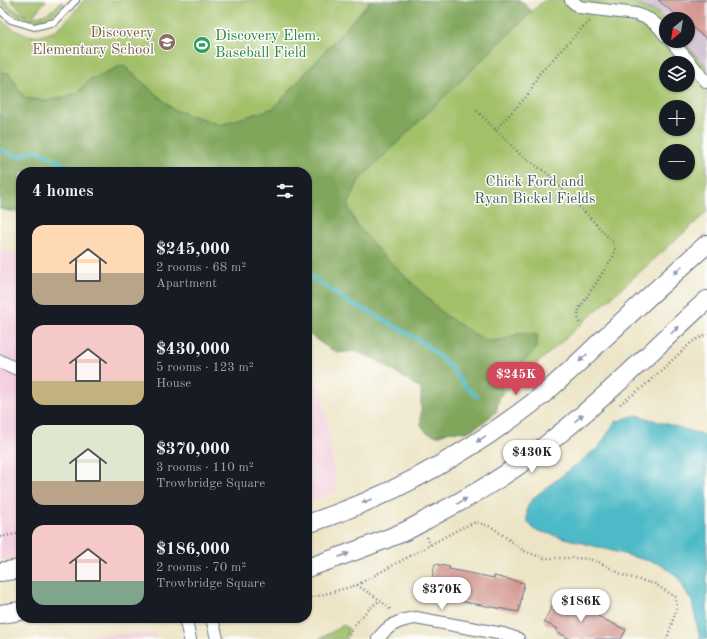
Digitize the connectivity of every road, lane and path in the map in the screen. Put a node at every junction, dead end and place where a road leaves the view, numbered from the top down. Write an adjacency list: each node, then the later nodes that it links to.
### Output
1 (76, 0): 3 (lane)
2 (571, 0): 5 (street)
3 (0, 10)
4 (594, 19): 9 (path)
5 (659, 27)
6 (677, 48): 7 (street)
7 (707, 82)
8 (477, 111): 9 (path)
9 (495, 130): 12 (path)
10 (707, 244): 15 (main road, one-way to 15)
11 (707, 300): 18 (main road, one-way to 11)
12 (580, 325)
13 (0, 361): 14 (street)
14 (16, 369)
15 (312, 522)
16 (16, 534): 17 (path)
17 (0, 537)
18 (312, 566)
19 (16, 570): 20 (main road)
20 (0, 572)
21 (357, 585): 22 (path); 23 (path); 34 (path)
22 (312, 598)
23 (380, 600): 24 (path); 31 (path)
24 (391, 610)
25 (16, 612): 26 (main road)
26 (0, 614)
27 (186, 623): 29 (street)
28 (213, 623): 30 (street)
29 (190, 639)
30 (217, 639)
31 (347, 639)
32 (378, 639): 33 (street)
33 (518, 639)
34 (667, 639)

